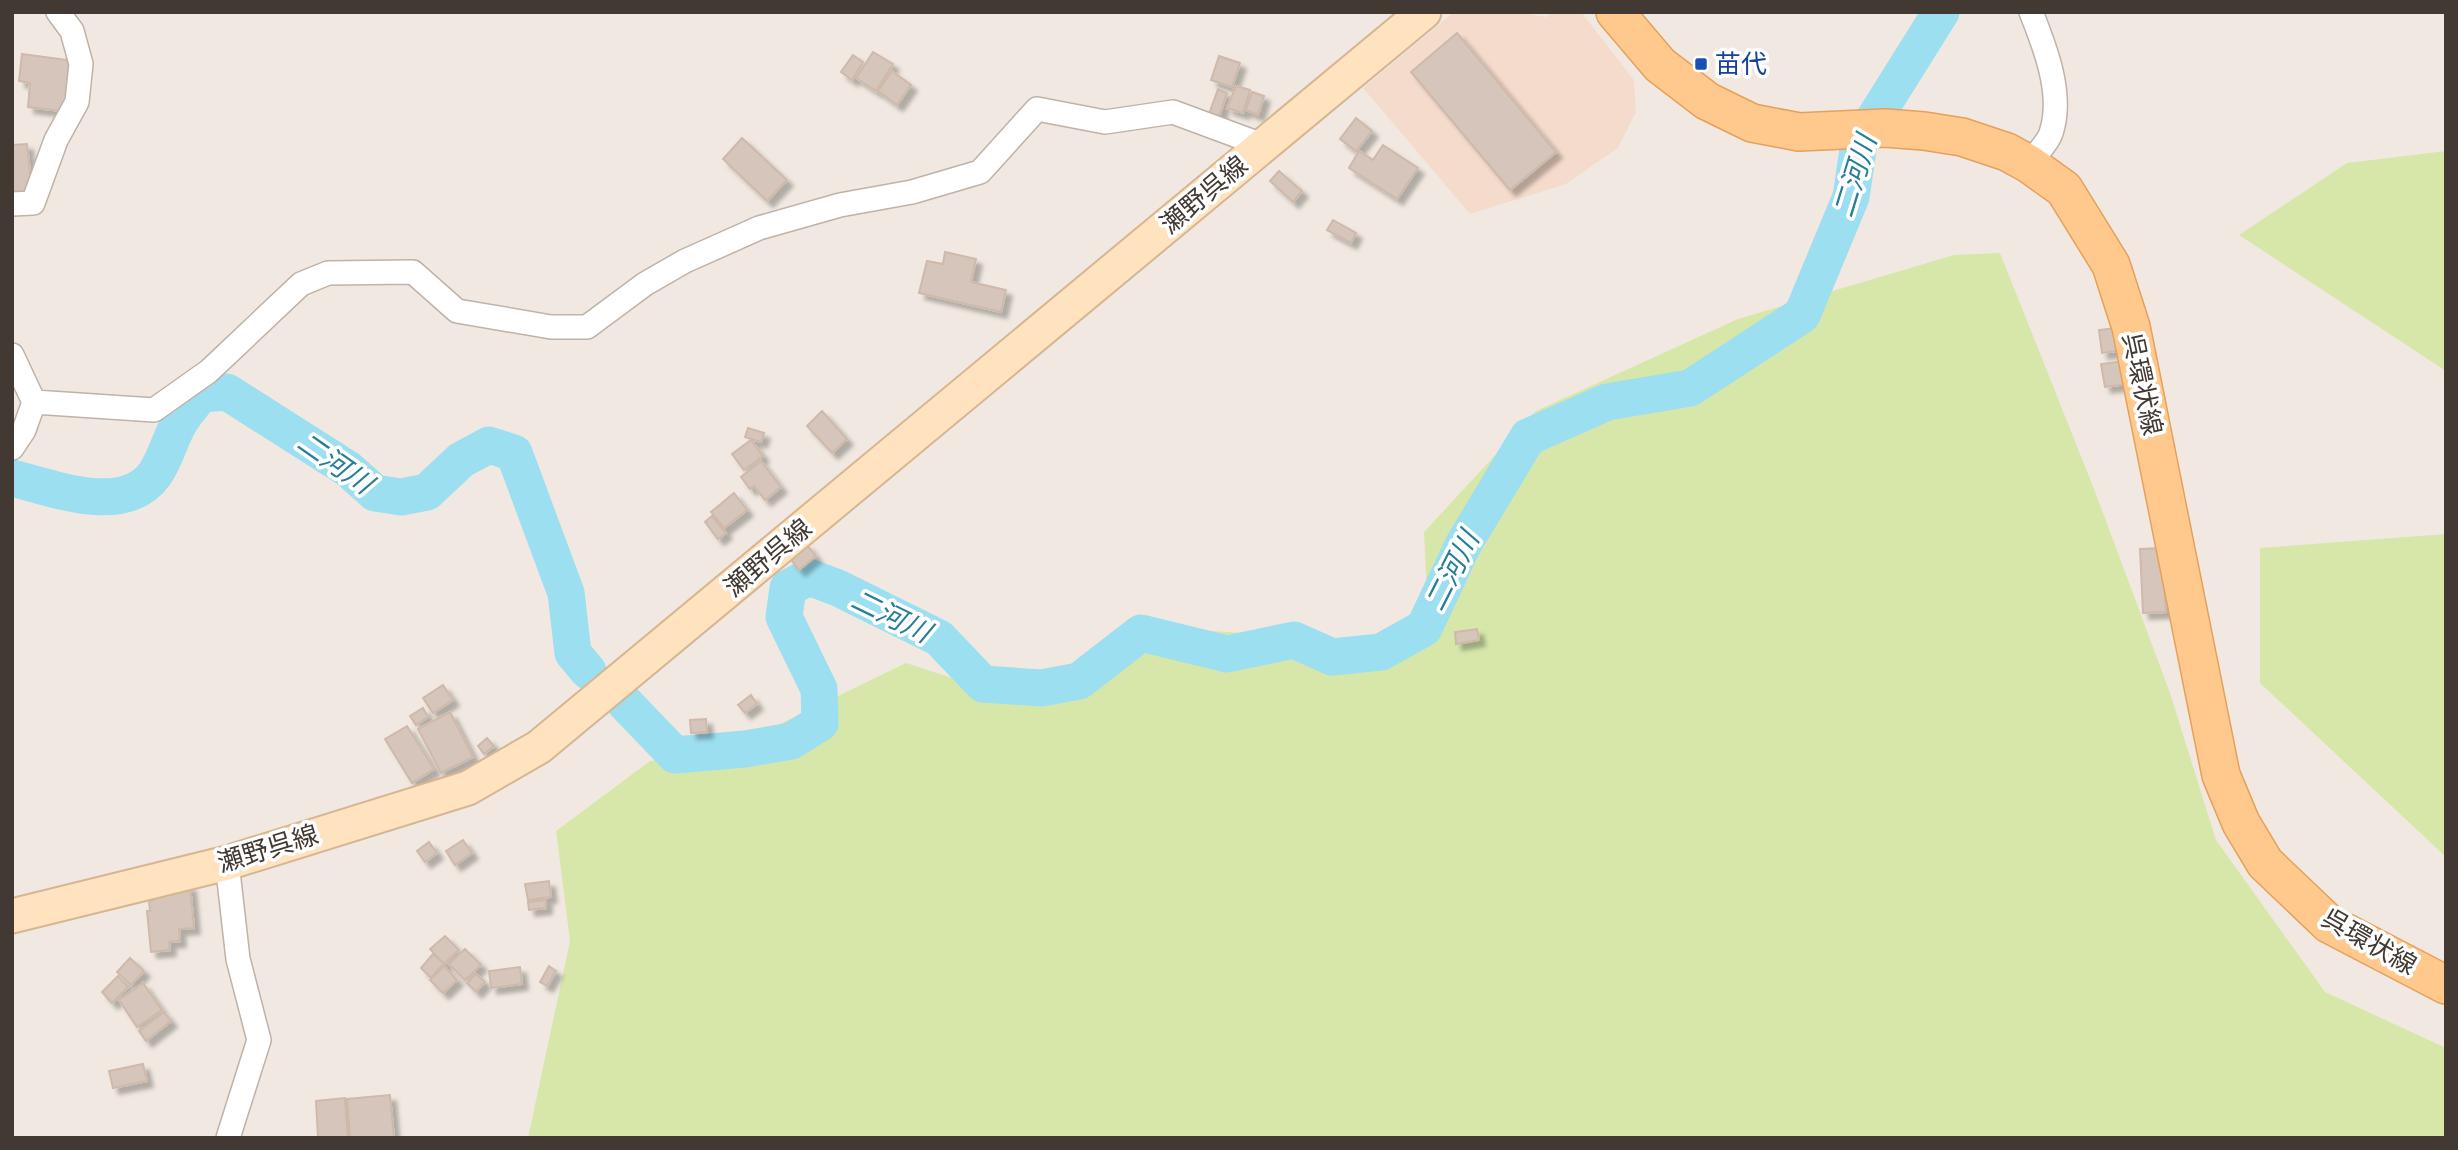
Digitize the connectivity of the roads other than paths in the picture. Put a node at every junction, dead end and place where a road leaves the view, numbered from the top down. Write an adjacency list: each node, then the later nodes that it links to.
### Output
1 (58, 12): 7 (street)
2 (1424, 12): 5 (main road, 瀬野呉線)
3 (1615, 12): 6 (main road, 呉環状線)
4 (2031, 12): 6 (street)
5 (1262, 145): 9 (street); 11 (main road, 瀬野呉線)
6 (2029, 164): 13 (main road, 呉環状線)
7 (12, 204)
8 (12, 355): 9 (street)
9 (34, 401): 10 (street)
10 (12, 448)
11 (227, 863): 12 (main road, 瀬野呉線); 14 (street)
12 (12, 916)
13 (2446, 985)
14 (228, 1138)

